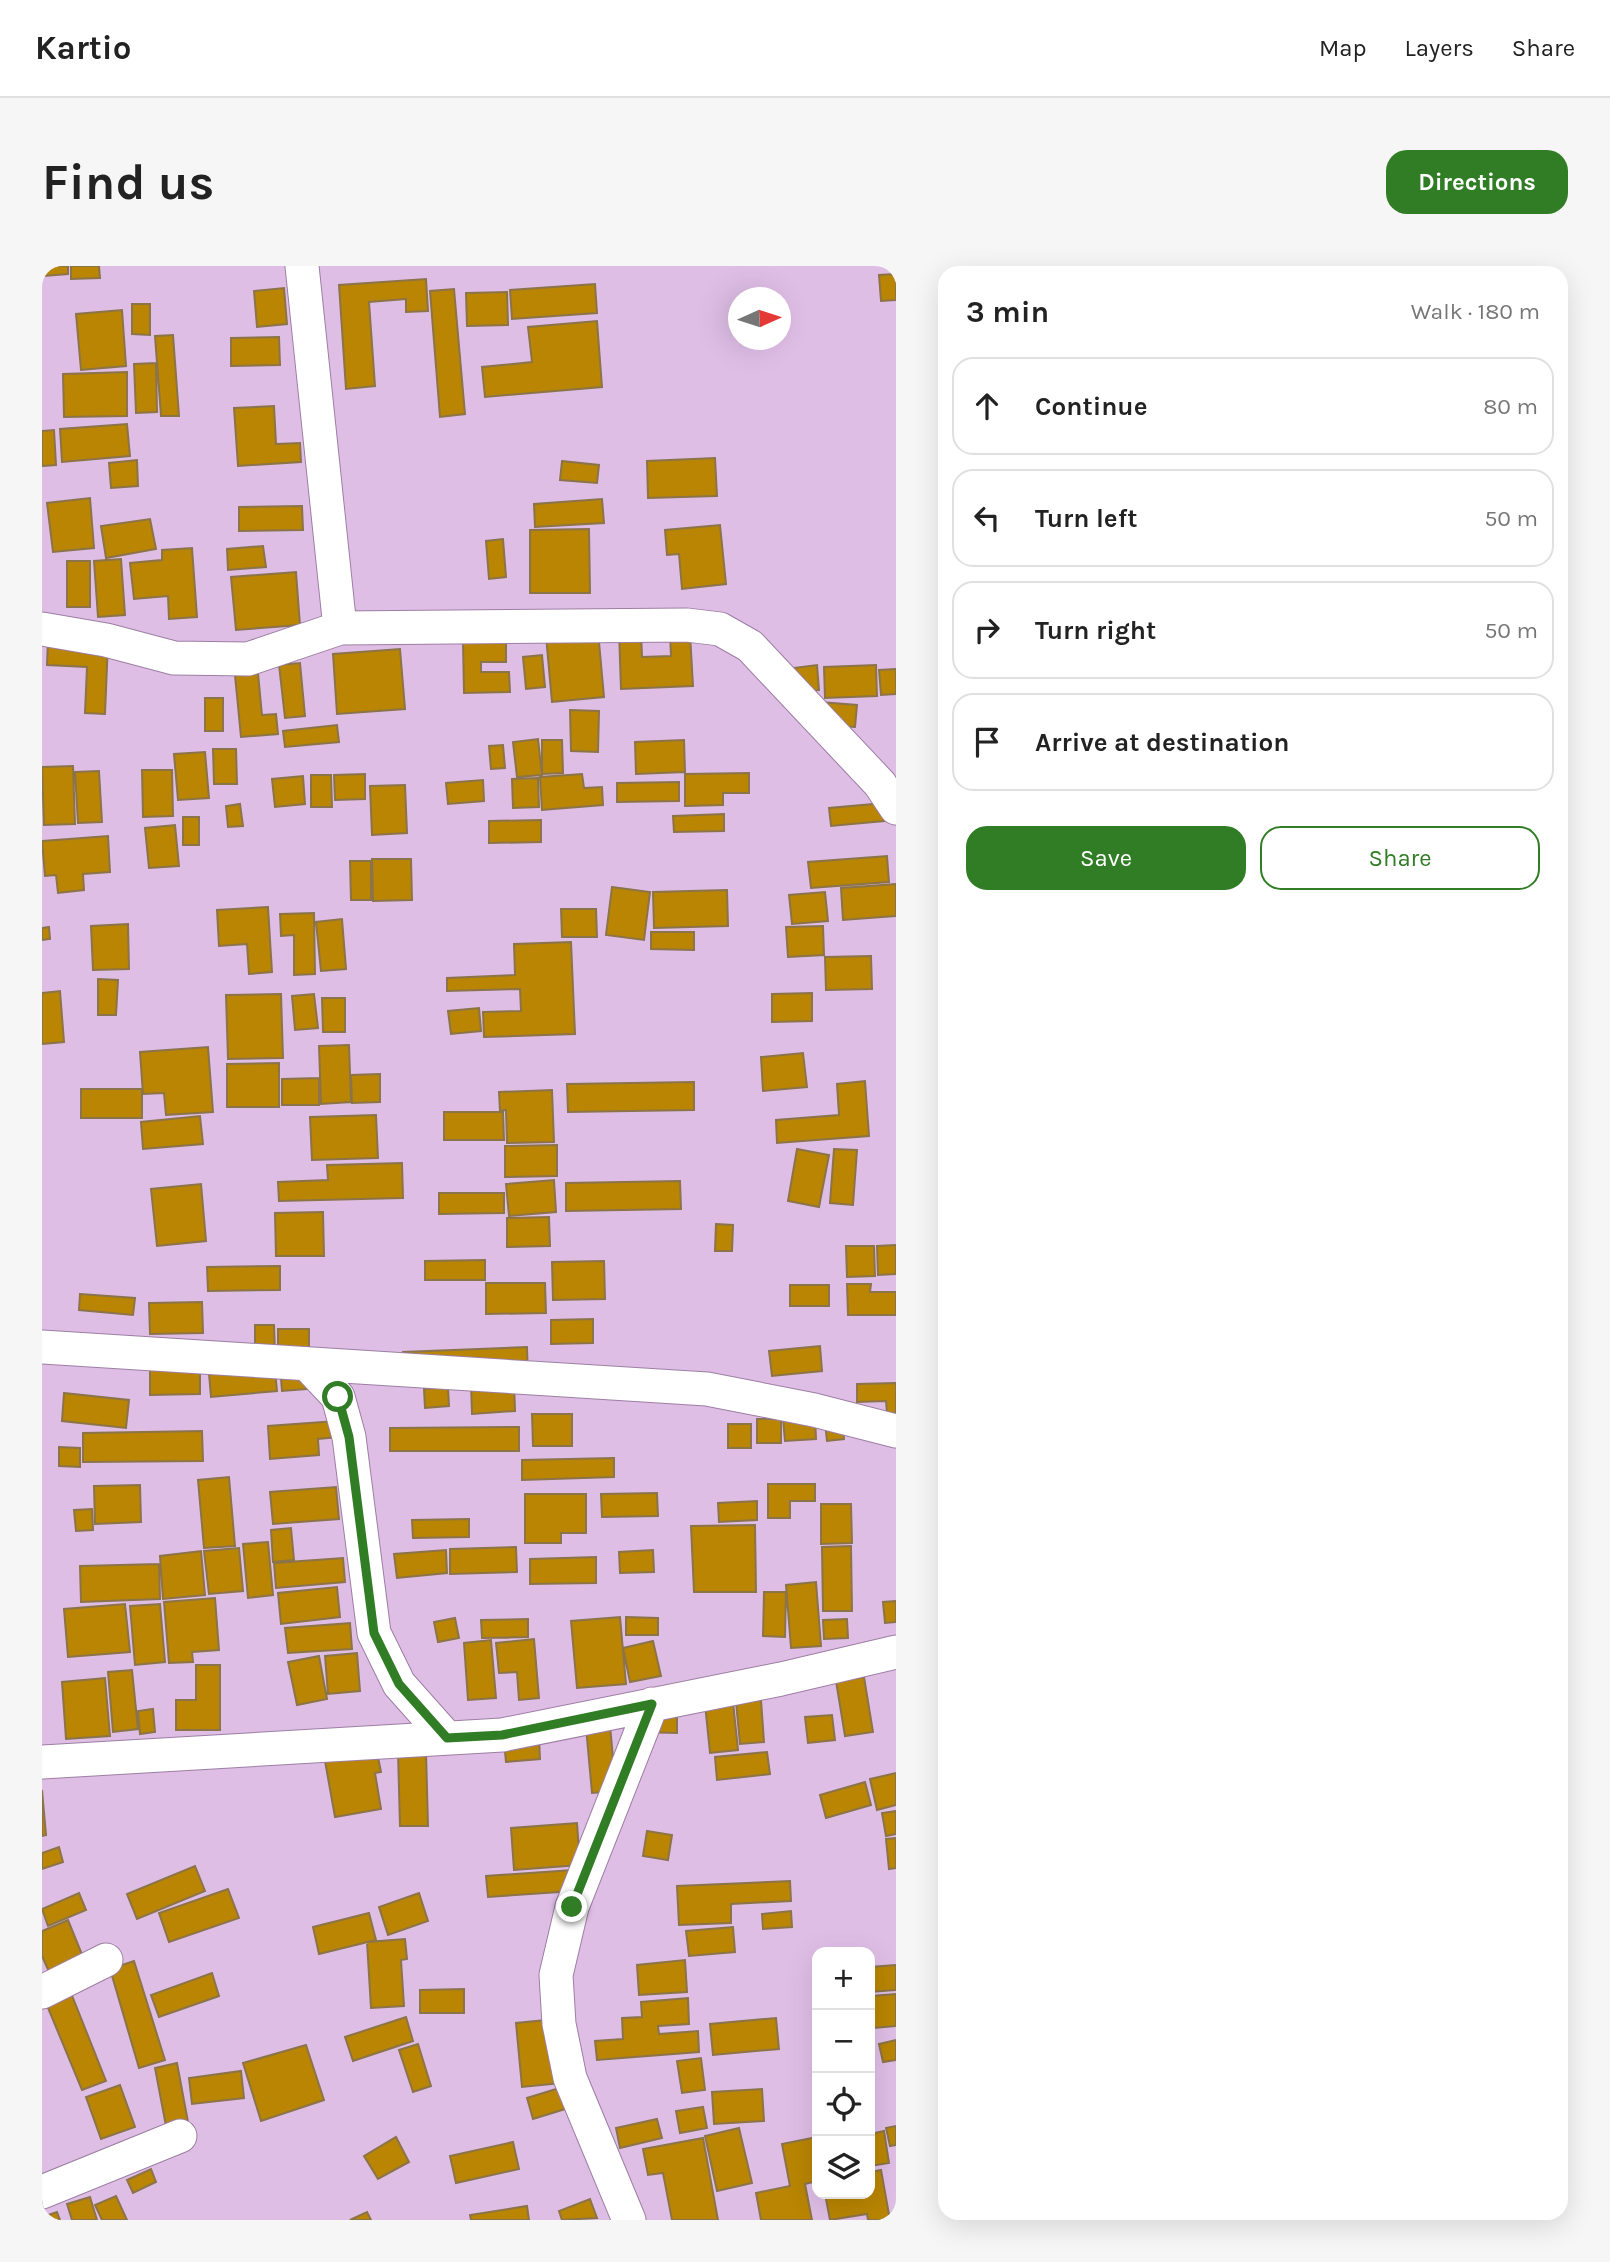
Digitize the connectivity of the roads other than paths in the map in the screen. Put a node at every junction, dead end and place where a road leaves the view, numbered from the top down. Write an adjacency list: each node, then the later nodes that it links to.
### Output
1 (302, 266): 2 (street)
2 (340, 628): 3 (street); 4 (street)
3 (42, 629)
4 (896, 808)
5 (42, 1347): 6 (street)
6 (307, 1364): 7 (street); 10 (street)
7 (896, 1431)
8 (896, 1652): 9 (street)
9 (652, 1704): 10 (street); 16 (street)
10 (447, 1738): 11 (street)
11 (42, 1762)
12 (106, 1960): 13 (street)
13 (42, 1992)
14 (180, 2136): 15 (street)
15 (42, 2192)
16 (629, 2220)

